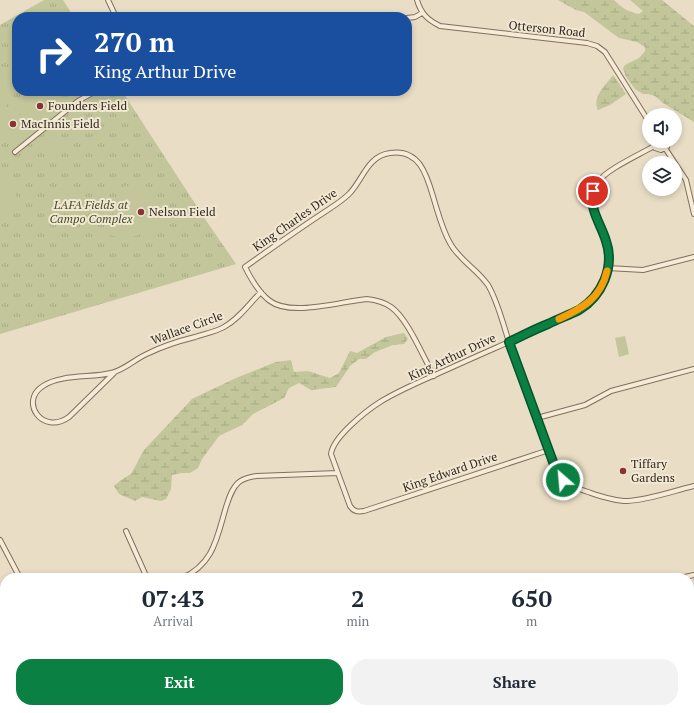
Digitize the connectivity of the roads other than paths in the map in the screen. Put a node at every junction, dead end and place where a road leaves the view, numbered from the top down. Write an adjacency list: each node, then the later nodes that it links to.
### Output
1 (108, 0): 3 (street)
2 (417, 0): 4 (street)
3 (114, 12)
4 (422, 13): 5 (street); 7 (street, Otterson Road)
5 (412, 17)
6 (87, 96): 11 (street)
7 (642, 111)
8 (651, 148): 14 (street, King Arthur Drive)
9 (656, 148): 10 (street)
10 (665, 148): 12 (street)
11 (15, 152)
12 (694, 214)
13 (694, 257): 14 (street)
14 (608, 268): 16 (street, King Arthur Drive)
15 (261, 292): 16 (street, King Charles Drive); 18 (street, Wallace Circle); 19 (street)
16 (509, 342): 19 (street, King Arthur Drive); 20 (street, King Charles Drive)
17 (694, 369): 20 (street)
18 (114, 372): 18 (street, Wallace Circle)
19 (434, 376): 22 (street, King Arthur Drive)
20 (537, 418): 21 (street, King Charles Drive)
21 (549, 450): 23 (street, King Charles Drive); 24 (street, King Edward Drive)
22 (338, 473): 24 (street, King Arthur Drive); 29 (street)
23 (694, 486)
24 (357, 512)
25 (126, 531): 28 (street)
26 (0, 540): 27 (street)
27 (17, 573)
28 (145, 573)
29 (191, 573)

